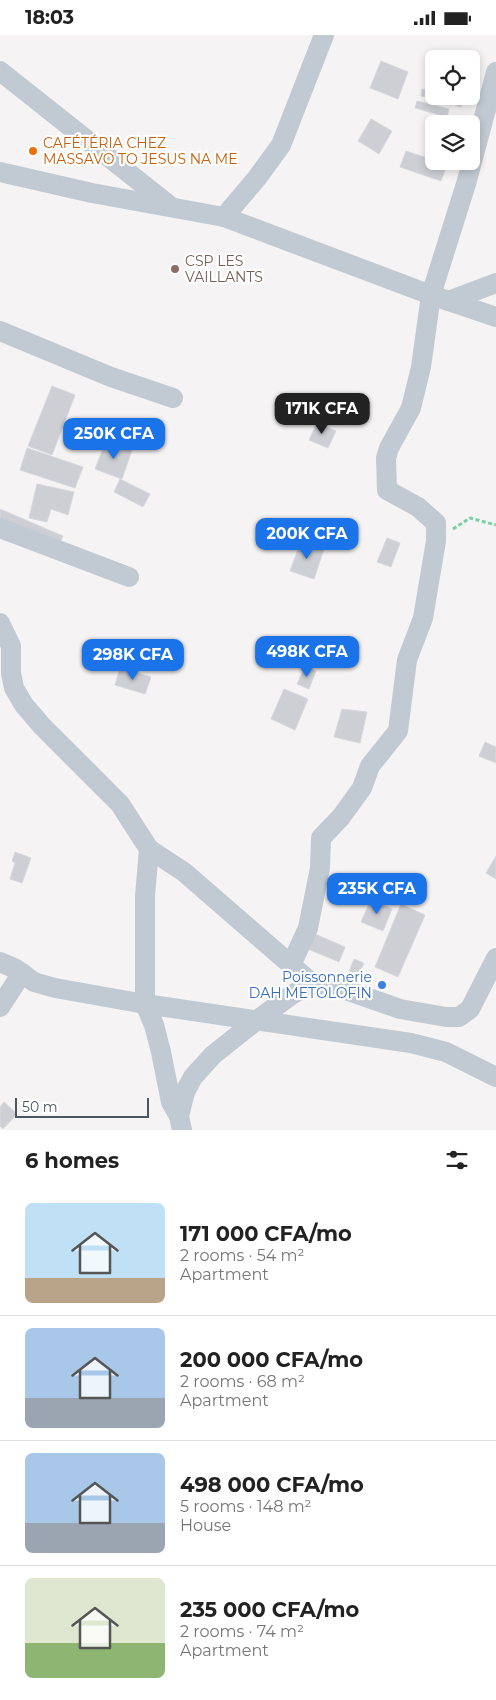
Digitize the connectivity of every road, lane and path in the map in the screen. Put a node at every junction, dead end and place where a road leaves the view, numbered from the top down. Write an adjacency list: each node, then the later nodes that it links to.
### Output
1 (324, 35): 6 (street)
2 (0, 71): 5 (street)
3 (496, 72): 8 (street)
4 (0, 172): 5 (street)
5 (171, 206): 6 (street)
6 (224, 217): 8 (street)
7 (496, 283): 8 (street)
8 (440, 298): 9 (street); 14 (street)
9 (496, 317)
10 (0, 331): 11 (street)
11 (172, 397)
12 (496, 525): 14 (path)
13 (0, 528): 15 (street)
14 (436, 541): 20 (street)
15 (129, 577)
16 (0, 623): 17 (street)
17 (149, 849): 20 (street); 23 (street)
18 (496, 958): 22 (street)
19 (0, 961): 21 (street)
20 (291, 965): 22 (street)
21 (22, 973): 23 (street); 24 (street)
22 (313, 984): 25 (street)
23 (146, 1004): 25 (street); 27 (street)
24 (0, 1007)
25 (257, 1020): 26 (street); 27 (street)
26 (496, 1077)
27 (181, 1123)

